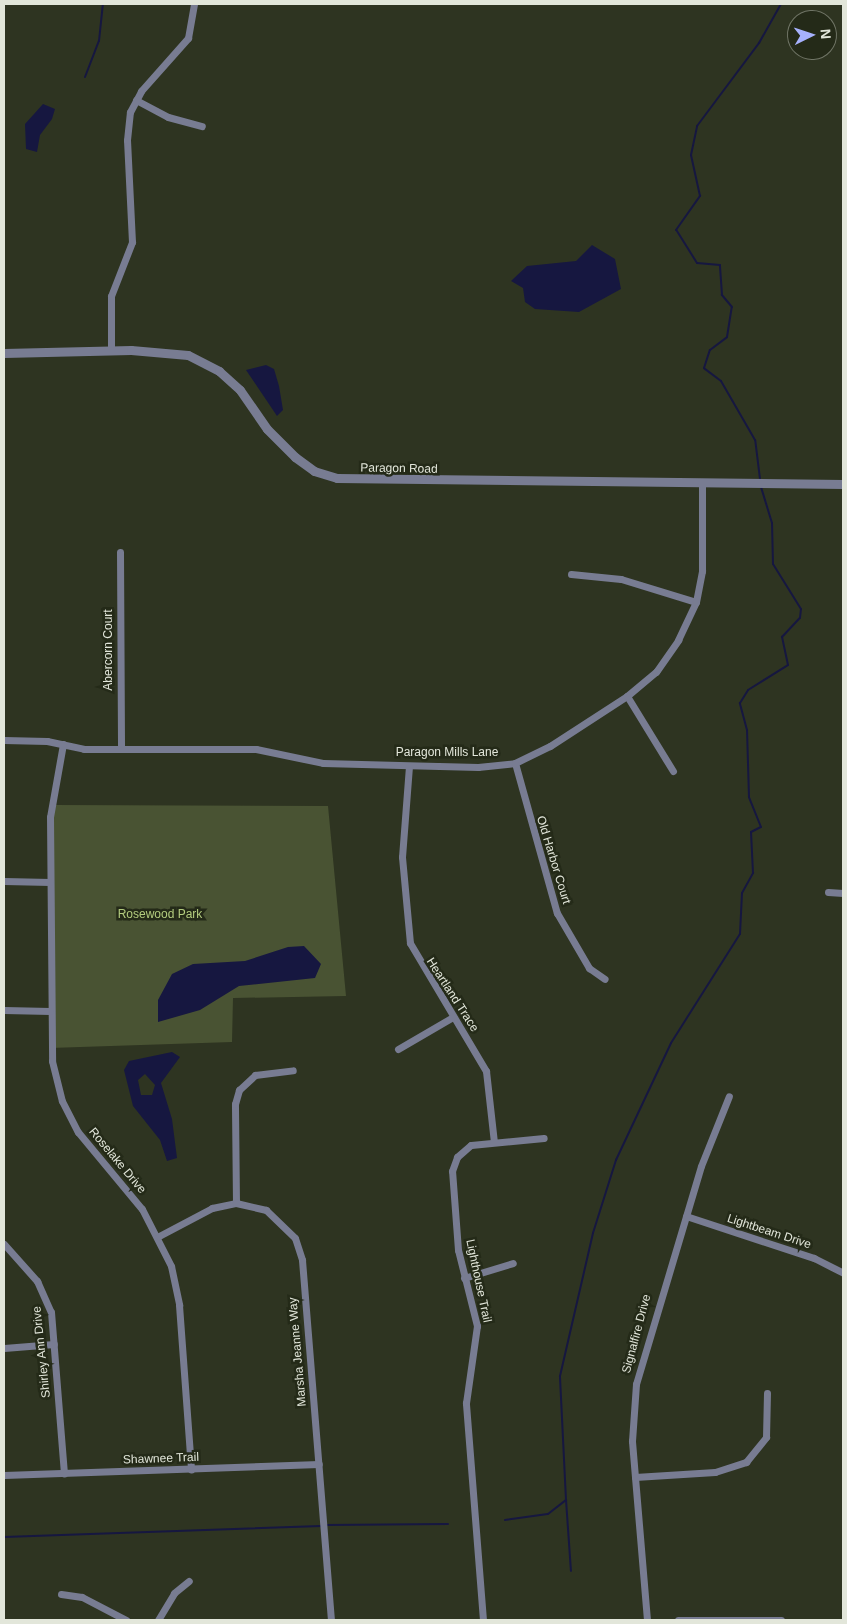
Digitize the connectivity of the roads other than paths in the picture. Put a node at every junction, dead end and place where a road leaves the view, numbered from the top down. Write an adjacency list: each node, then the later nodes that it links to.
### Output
1 (194, 4): 2 (street)
2 (136, 100): 3 (street); 4 (street)
3 (202, 126)
4 (111, 350): 5 (street, Paragon Road); 6 (street, Paragon Road)
5 (4, 353)
6 (702, 483): 7 (street, Paragon Road); 10 (street, Paragon Mills Lane)
7 (843, 484)
8 (120, 552): 14 (street, Abercorn Court)
9 (571, 574): 10 (street)
10 (696, 602): 11 (street, Paragon Mills Lane)
11 (627, 696): 15 (street, Paragon Mills Lane); 17 (street)
12 (4, 740): 13 (street, Paragon Mills Lane)
13 (63, 744): 14 (street, Paragon Mills Lane); 19 (street, Roselake Drive)
14 (121, 749): 16 (street, Paragon Mills Lane)
15 (515, 763): 16 (street, Paragon Mills Lane); 22 (street, Old Harbor Court)
16 (409, 766): 25 (street, Heartland Trace)
17 (674, 771)
18 (4, 881): 19 (street)
19 (50, 882): 24 (street, Roselake Drive)
20 (828, 892): 21 (street)
21 (843, 893)
22 (605, 979)
23 (4, 1010): 24 (street)
24 (50, 1011): 33 (street, Roselake Drive)
25 (453, 1017): 26 (street); 30 (street, Heartland Trace)
26 (398, 1049)
27 (293, 1070): 31 (street)
28 (729, 1096): 32 (street, Signalfire Drive)
29 (544, 1138): 30 (street, Lighthouse Trail)
30 (494, 1142): 37 (street, Lighthouse Trail)
31 (236, 1203): 33 (street, Marsha Jeanne Way); 41 (street, Marsha Jeanne Way)
32 (686, 1216): 36 (street, Lightbeam Drive); 45 (street, Signalfire Drive)
33 (159, 1236): 42 (street, Roselake Drive)
34 (4, 1244): 38 (street, Shirley Ann Drive)
35 (513, 1263): 37 (street)
36 (843, 1273)
37 (464, 1278): 51 (street, Lighthouse Trail)
38 (54, 1344): 39 (street); 43 (street, Shirley Ann Drive)
39 (4, 1348)
40 (767, 1393): 45 (street)
41 (319, 1464): 42 (street, Shawnee Trail); 50 (street, Marsha Jeanne Way)
42 (192, 1470): 43 (street, Shawnee Trail)
43 (64, 1473): 44 (street, Shawnee Trail)
44 (4, 1475)
45 (634, 1477): 52 (street, Signalfire Drive)
46 (189, 1582): 49 (street)
47 (61, 1594): 48 (street)
48 (126, 1620)
49 (158, 1620)
50 (331, 1620)
51 (483, 1620)
52 (647, 1620)
53 (678, 1620): 54 (street)
54 (764, 1620): 55 (street)
55 (781, 1620)

